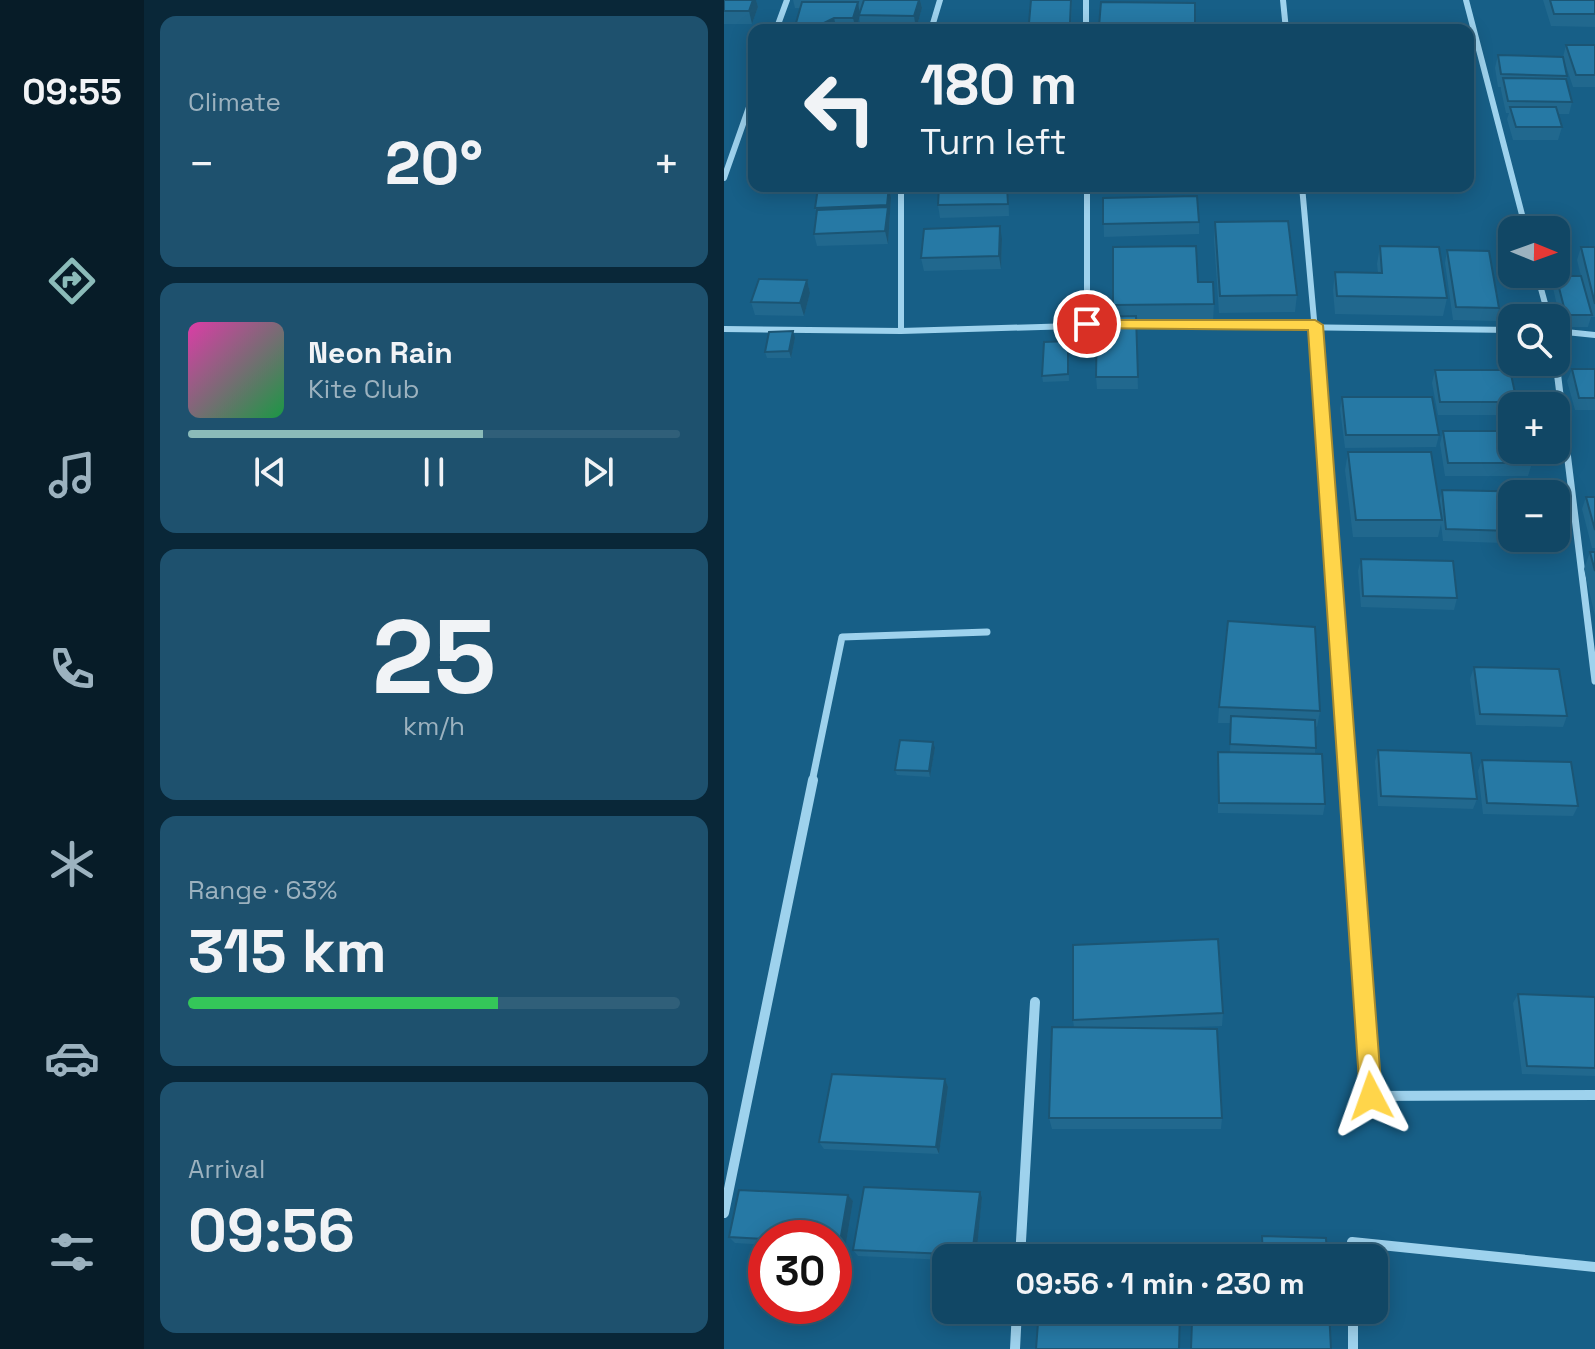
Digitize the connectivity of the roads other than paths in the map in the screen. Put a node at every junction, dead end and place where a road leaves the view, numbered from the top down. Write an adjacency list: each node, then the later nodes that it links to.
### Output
1 (787, 0): 6 (street)
2 (940, 0): 7 (street)
3 (1086, 0): 8 (street)
4 (1283, 0): 9 (street)
5 (1466, 0): 10 (street)
6 (778, 24)
7 (933, 24)
8 (1086, 24)
9 (1285, 24)
10 (1472, 24)
11 (1474, 31): 17 (street)
12 (748, 110): 13 (street)
13 (724, 178)
14 (901, 192): 22 (street)
15 (1087, 192): 18 (street)
16 (1303, 192): 19 (street)
17 (1522, 216)
18 (1087, 324): 19 (street); 22 (street)
19 (1315, 325): 21 (street); 29 (street)
20 (724, 329): 22 (street)
21 (1498, 330)
22 (901, 331)
23 (1570, 332): 24 (street)
24 (1595, 335)
25 (1558, 376): 27 (street)
26 (987, 632): 30 (street)
27 (1595, 681)
28 (1035, 1002): 31 (street)
29 (1595, 1095)
30 (724, 1213)
31 (1021, 1244)
32 (1352, 1244): 33 (street)
33 (1371, 1244)
34 (1388, 1246): 35 (street)
35 (1595, 1267)
36 (1016, 1324): 38 (street)
37 (1353, 1324): 39 (street)
38 (1015, 1349)
39 (1353, 1349)

